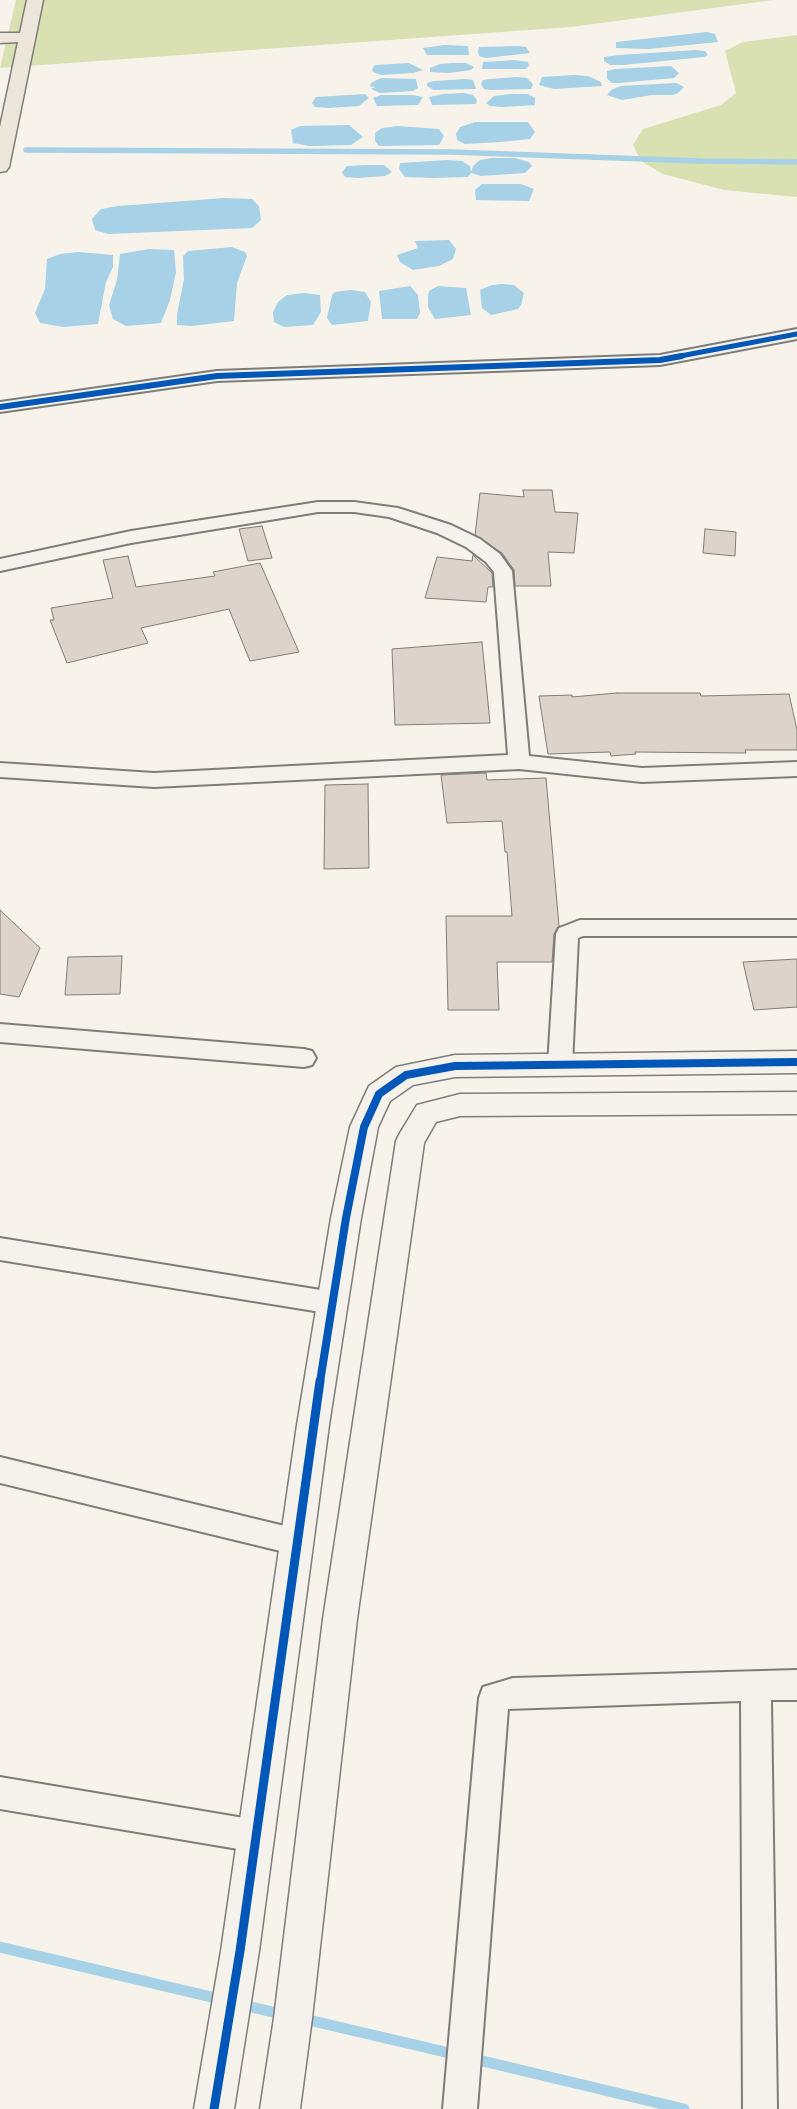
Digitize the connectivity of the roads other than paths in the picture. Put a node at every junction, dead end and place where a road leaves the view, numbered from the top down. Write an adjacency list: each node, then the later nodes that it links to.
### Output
1 (35, 0): 2 (main road)
2 (27, 37): 3 (main road); 4 (main road)
3 (0, 38)
4 (0, 167)
5 (797, 334): 6 (street)
6 (0, 407)
7 (0, 565): 8 (street)
8 (519, 762): 9 (street); 10 (street)
9 (797, 769)
10 (0, 770)
11 (797, 928): 15 (street)
12 (0, 1033): 13 (street)
13 (304, 1058)
14 (797, 1062): 15 (street)
15 (560, 1065): 16 (street)
16 (406, 1074): 18 (street); 20 (street)
17 (797, 1104): 18 (street)
18 (427, 1113): 28 (street)
19 (0, 1249): 20 (street)
20 (333, 1303): 22 (street)
21 (0, 1470): 22 (street)
22 (297, 1542): 26 (street)
23 (797, 1685): 24 (street)
24 (756, 1686): 29 (street); 30 (street)
25 (0, 1792): 26 (street)
26 (256, 1836): 27 (street)
27 (214, 2109)
28 (280, 2109)
29 (460, 2109)
30 (760, 2109)

